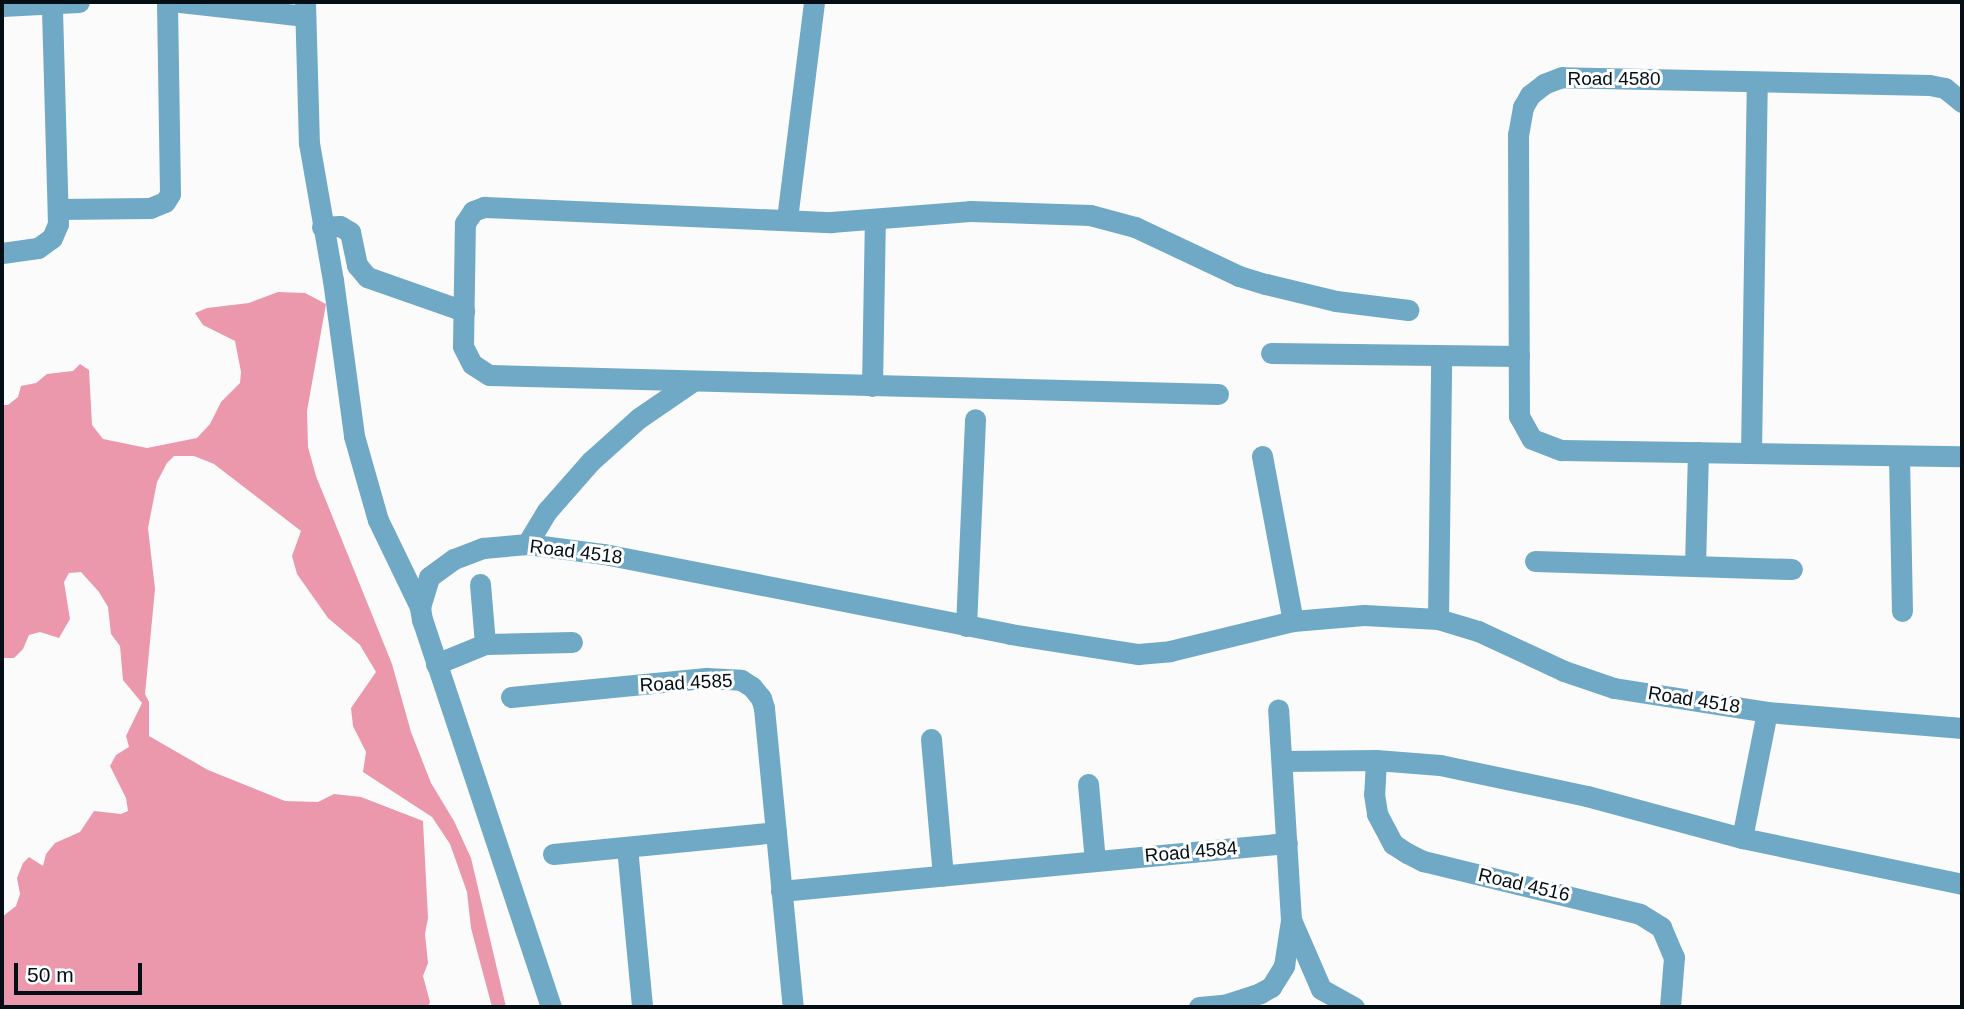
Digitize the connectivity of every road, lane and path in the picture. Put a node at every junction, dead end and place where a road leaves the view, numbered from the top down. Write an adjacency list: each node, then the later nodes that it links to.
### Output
1 (79, 2): 5 (street)
2 (167, 2): 10 (street)
3 (180, 2): 7 (street)
4 (814, 2): 11 (street)
5 (52, 3): 6 (street); 10 (street)
6 (2, 6)
7 (305, 9): 13 (street)
8 (1757, 82): 9 (street, Road 4580); 19 (street, Road 4580); 25 (street)
9 (1962, 102)
10 (58, 209): 14 (street)
11 (787, 219): 12 (street); 16 (street)
12 (875, 220): 15 (street); 21 (street)
13 (322, 227): 16 (street); 34 (street)
14 (2, 253)
15 (1408, 310)
16 (464, 311): 20 (street)
17 (1270, 353): 18 (street)
18 (1441, 356): 19 (street); 36 (street)
19 (1519, 356): 24 (street, Road 4580)
20 (693, 381): 21 (street); 29 (street)
21 (872, 386): 22 (street)
22 (1218, 394)
23 (975, 419): 38 (street)
24 (1698, 452): 25 (street, Road 4580); 31 (street)
25 (1751, 453): 27 (street, Road 4580)
26 (1262, 456): 37 (street)
27 (1899, 456): 28 (street, Road 4580); 35 (street)
28 (1962, 456)
29 (527, 544): 34 (street, Road 4518); 38 (street, Road 4518)
30 (1535, 561): 31 (street)
31 (1695, 566): 32 (street)
32 (1792, 569)
33 (480, 584): 40 (street)
34 (420, 607): 41 (street)
35 (1902, 611)
36 (1438, 619): 37 (street, Road 4518); 44 (street, Road 4518)
37 (1293, 621): 38 (street, Road 4518)
38 (966, 625)
39 (572, 642): 40 (street)
40 (485, 644): 41 (street)
41 (436, 664): 63 (street)
42 (511, 697): 50 (street, Road 4585)
43 (1278, 709): 48 (street)
44 (1767, 712): 45 (street, Road 4518); 51 (street)
45 (1962, 727)
46 (931, 739): 56 (street)
47 (1376, 760): 48 (street); 51 (street); 68 (street, Road 4516)
48 (1282, 761): 52 (street)
49 (1088, 784): 55 (street)
50 (776, 832): 53 (street); 58 (street, Road 4585)
51 (1742, 838): 57 (street)
52 (1287, 843): 55 (street, Road 4584); 59 (street)
53 (627, 847): 54 (street); 64 (street)
54 (553, 854)
55 (1095, 861): 56 (street, Road 4584)
56 (943, 875): 58 (street, Road 4584)
57 (1962, 884)
58 (781, 891): 65 (street, Road 4585)
59 (1291, 920): 60 (street); 61 (street)
60 (1268, 997): 61 (street); 62 (street)
61 (1323, 998): 67 (street)
62 (1228, 1006): 66 (street)
63 (551, 1007)
64 (642, 1007)
65 (793, 1007)
66 (1199, 1007)
67 (1354, 1007)
68 (1671, 1007)

